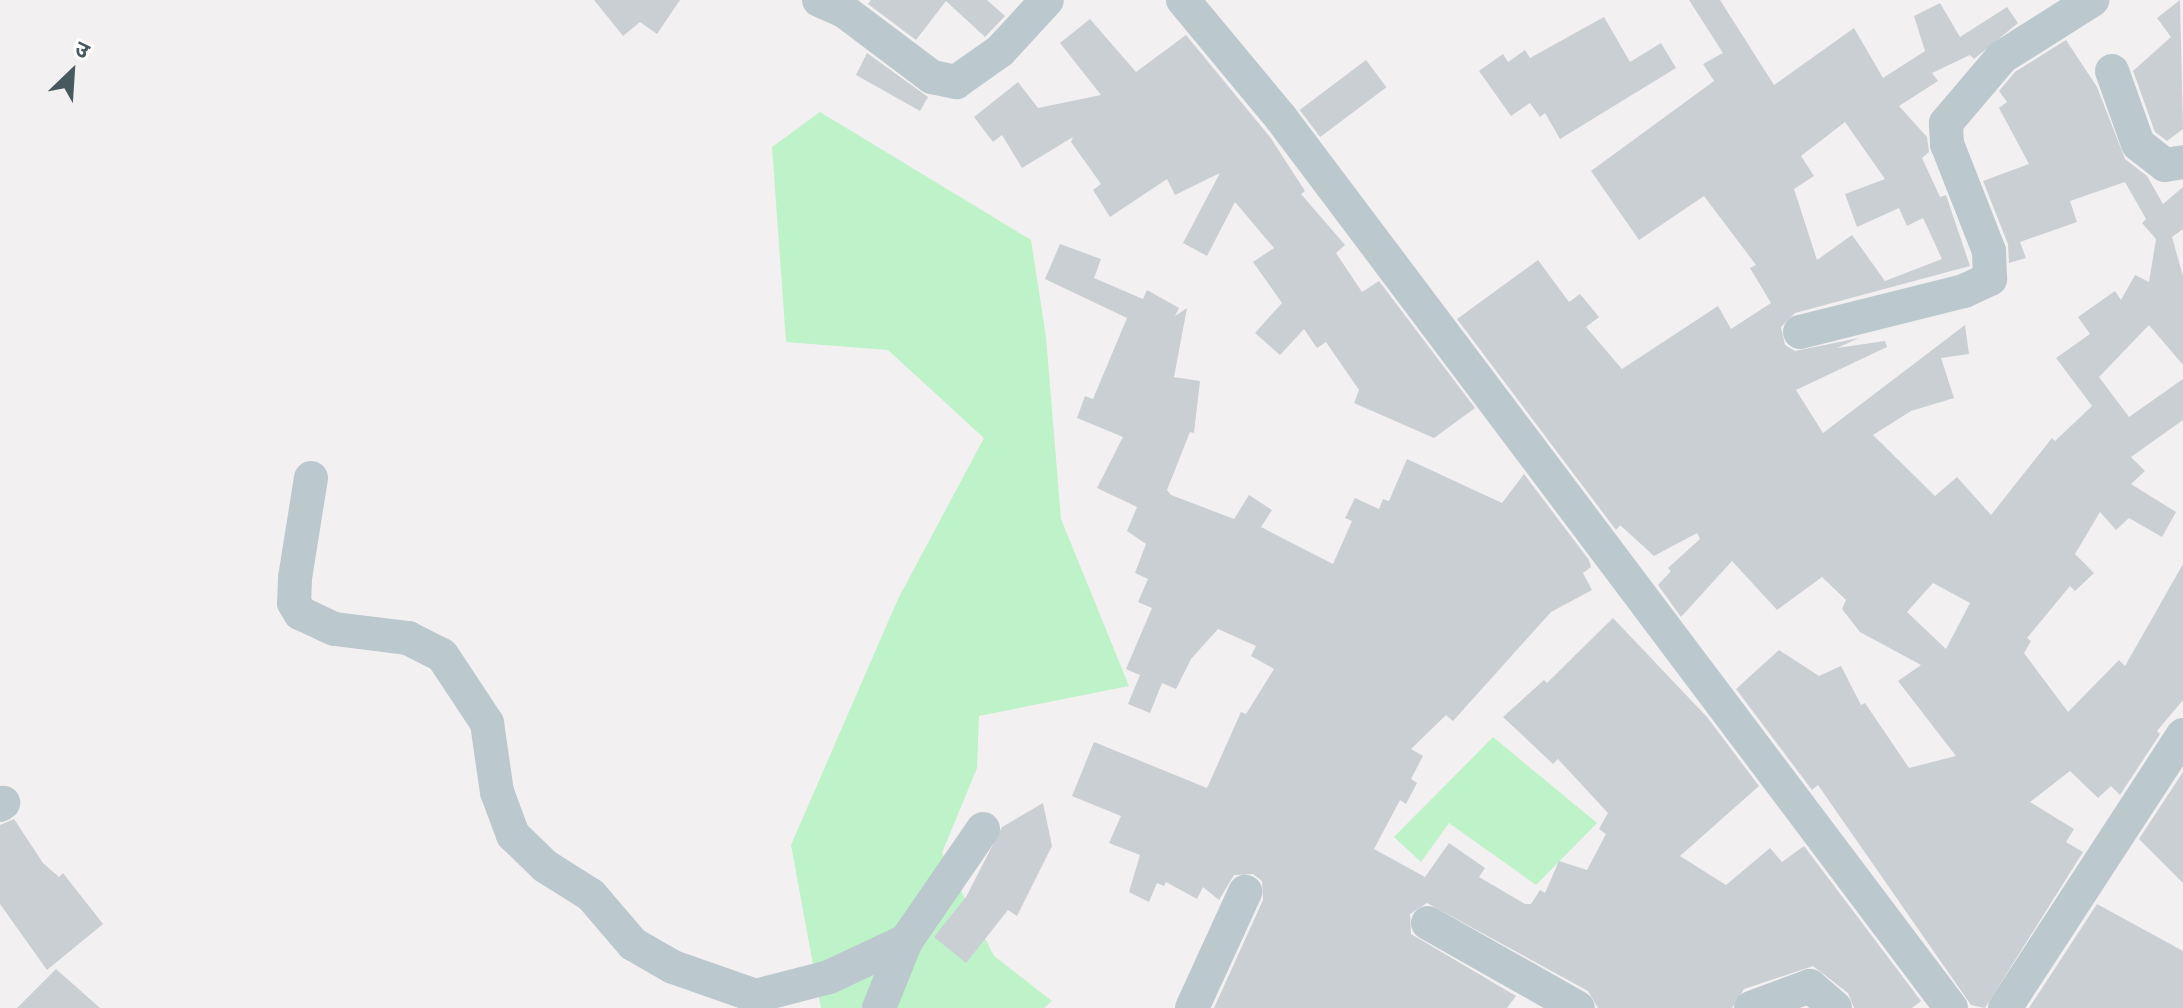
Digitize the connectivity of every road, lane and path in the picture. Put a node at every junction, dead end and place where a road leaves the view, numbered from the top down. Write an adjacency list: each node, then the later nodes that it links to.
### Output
1 (819, 0): 2 (street)
2 (1047, 0)
3 (1183, 0): 14 (street)
4 (2092, 0): 7 (street)
5 (2112, 71): 6 (street)
6 (2183, 162)
7 (1800, 332)
8 (311, 478): 13 (street)
9 (2183, 735): 20 (street)
10 (983, 829): 13 (street)
11 (1245, 892): 16 (street)
12 (1428, 923): 17 (street)
13 (906, 941): 15 (street)
14 (1936, 1003)
15 (879, 1008)
16 (1192, 1008)
17 (1578, 1008)
18 (1751, 1008): 19 (street)
19 (1835, 1008)
20 (2005, 1008)

